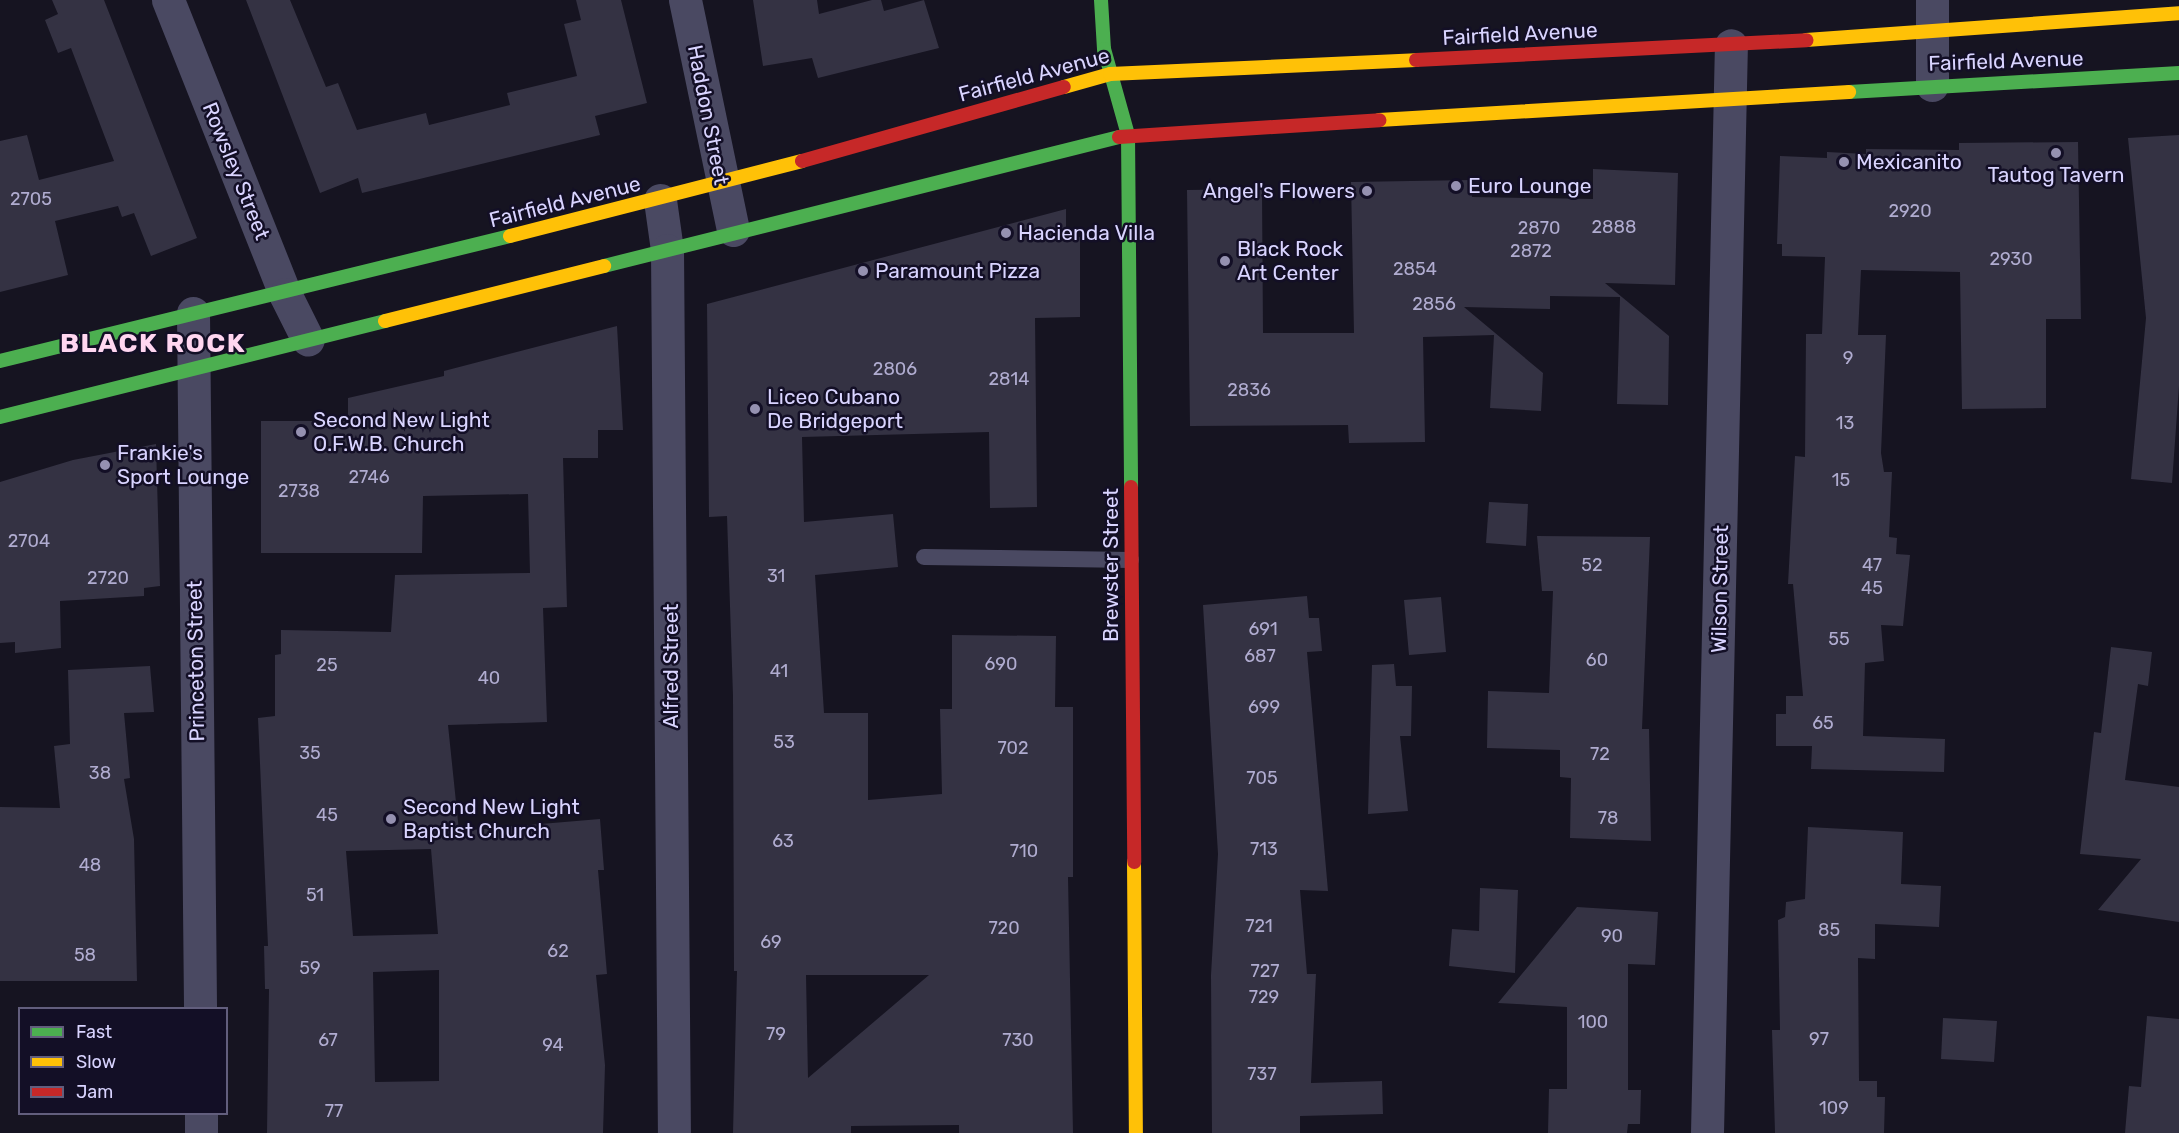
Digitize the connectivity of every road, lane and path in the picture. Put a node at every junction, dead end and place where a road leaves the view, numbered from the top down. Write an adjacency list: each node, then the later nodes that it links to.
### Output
1 (168, 0): 16 (street, Rowsley Street)
2 (685, 0): 12 (street, Haddon Street)
3 (1101, 0): 8 (main road, Brewster Street)
4 (2179, 13): 5 (main road, Fairfield Avenue)
5 (1931, 16): 6 (main road, Fairfield Avenue); 9 (street)
6 (1731, 45): 8 (main road, Fairfield Avenue); 10 (street, Wilson Street)
7 (2179, 73): 9 (main road, Fairfield Avenue)
8 (1110, 74): 11 (main road, Brewster Street); 12 (main road, Fairfield Avenue)
9 (1932, 85): 10 (main road, Fairfield Avenue)
10 (1732, 99): 11 (main road, Fairfield Avenue); 29 (street, Wilson Street)
11 (1128, 135): 14 (main road, Fairfield Avenue); 23 (main road, Brewster Street)
12 (721, 184): 13 (main road, Fairfield Avenue); 14 (street, Haddon Street)
13 (660, 200): 15 (street, Alfred Street); 16 (main road, Fairfield Avenue)
14 (734, 230): 15 (main road, Fairfield Avenue)
15 (667, 250): 18 (main road, Fairfield Avenue); 27 (street, Alfred Street)
16 (285, 294): 17 (main road, Fairfield Avenue); 18 (street, Rowsley Street)
17 (193, 313): 19 (main road, Fairfield Avenue); 20 (street, Princeton Street)
18 (308, 340): 20 (main road, Fairfield Avenue)
19 (0, 361)
20 (193, 368): 21 (main road, Fairfield Avenue); 24 (street, Princeton Street)
21 (0, 417)
22 (924, 557): 23 (lane)
23 (1131, 560): 28 (main road, Brewster Street)
24 (200, 1007)
25 (201, 1115): 26 (street)
26 (201, 1133)
27 (674, 1133)
28 (1136, 1133)
29 (1707, 1133)

